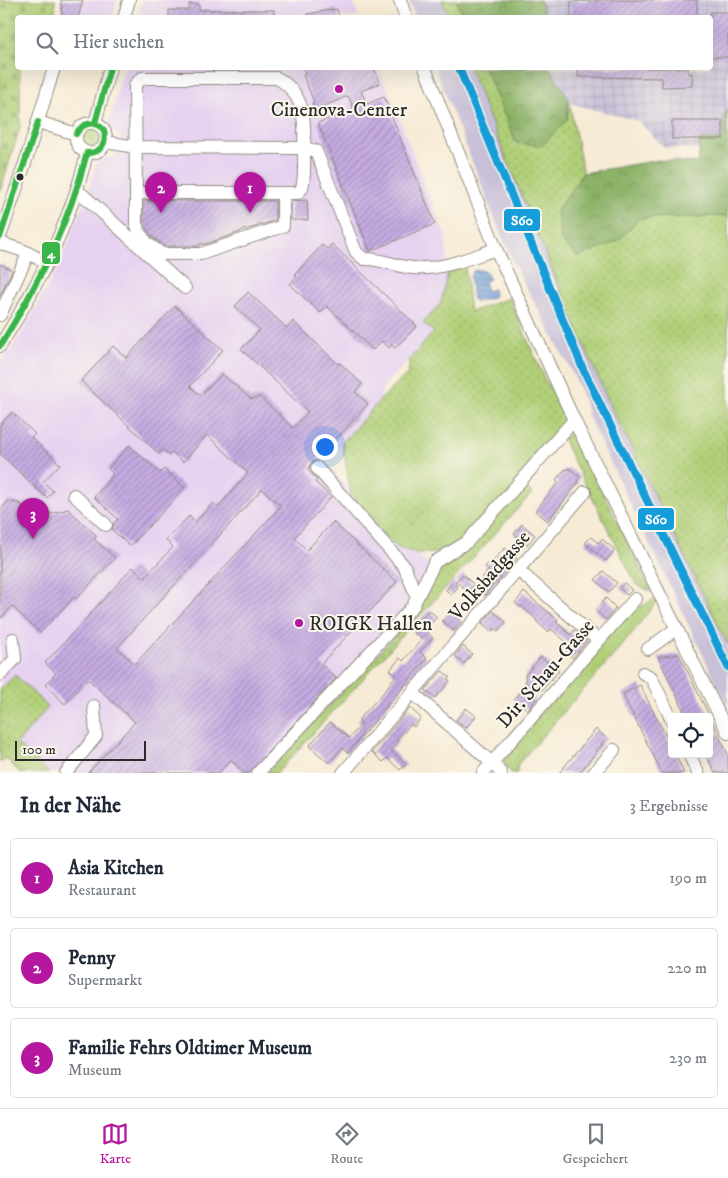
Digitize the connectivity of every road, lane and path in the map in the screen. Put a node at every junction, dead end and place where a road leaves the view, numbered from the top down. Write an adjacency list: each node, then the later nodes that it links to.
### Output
1 (129, 0): 3 (street)
2 (400, 0): 4 (street)
3 (125, 15)
4 (405, 15)
5 (53, 70): 8 (street)
6 (109, 70): 9 (street)
7 (426, 70): 20 (street)
8 (38, 122): 10 (street); 18 (street)
9 (95, 123): 10 (street); 11 (street)
10 (76, 134): 14 (street)
11 (106, 142): 12 (street); 14 (street)
12 (136, 147): 13 (street); 13 (street); 16 (street)
13 (304, 148): 17 (street); 20 (street)
14 (87, 153): 15 (street)
15 (77, 191): 22 (street); 23 (street)
16 (136, 193): 17 (street); 17 (street)
17 (283, 193)
18 (0, 237)
19 (0, 243): 21 (street)
20 (496, 249): 26 (street)
21 (28, 254): 22 (street); 24 (street)
22 (47, 263): 25 (street)
23 (185, 288)
24 (0, 315)
25 (0, 346)
26 (574, 420): 32 (street); 34 (street)
27 (316, 468): 32 (street)
28 (585, 492): 31 (street, Volksbadgasse)
29 (74, 495): 30 (street)
30 (106, 525)
31 (518, 570): 36 (street); 40 (street, Volksbadgasse)
32 (416, 597): 48 (street)
33 (635, 598): 36 (street, Dir. Schau-Gasse)
34 (676, 629): 37 (street); 43 (street)
35 (12, 639): 39 (street)
36 (598, 640): 46 (street, Dir. Schau-Gasse)
37 (648, 649)
38 (643, 673): 42 (street)
39 (0, 675)
40 (413, 693): 46 (street); 49 (street, Volksbadgasse)
41 (94, 706): 47 (street)
42 (668, 713)
43 (728, 733)
44 (614, 750): 52 (street)
45 (691, 758): 53 (street)
46 (492, 763): 50 (street, Dir. Schau-Gasse); 51 (street)
47 (66, 773)
48 (258, 773)
49 (343, 773)
50 (483, 773)
51 (502, 773)
52 (594, 773)
53 (698, 773)

